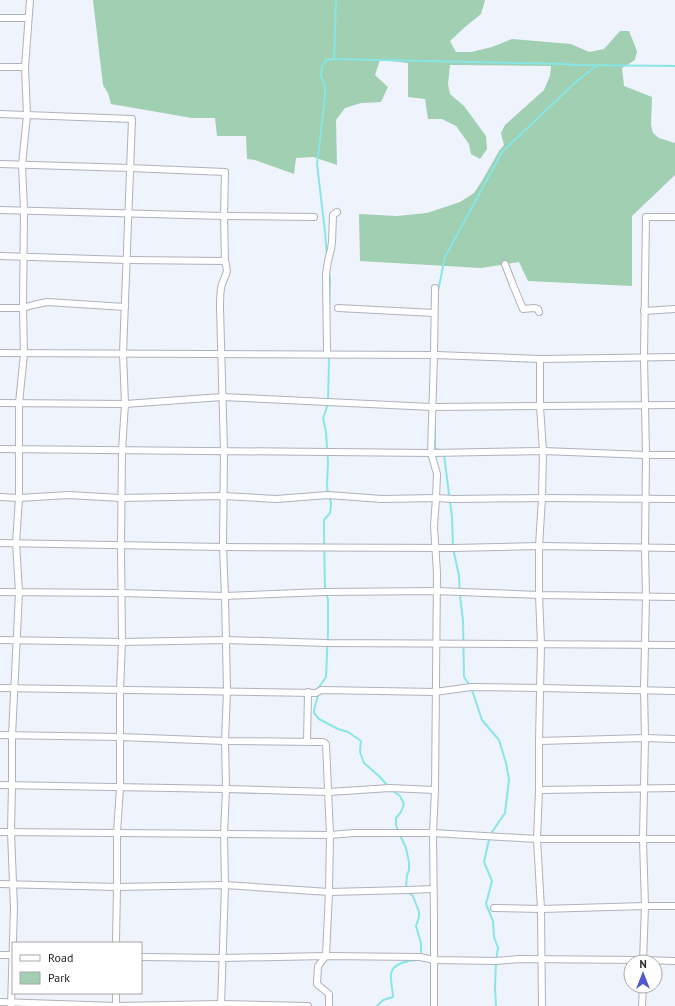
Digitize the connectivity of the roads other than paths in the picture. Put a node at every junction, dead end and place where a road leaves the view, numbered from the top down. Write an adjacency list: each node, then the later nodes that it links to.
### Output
1 (30, 0): 3 (street)
2 (0, 18): 3 (street)
3 (28, 18): 5 (street)
4 (0, 67): 5 (street)
5 (25, 67): 7 (street)
6 (0, 114): 7 (street)
7 (26, 115): 9 (street); 10 (street)
8 (0, 164): 9 (street)
9 (22, 165): 10 (street); 12 (street)
10 (130, 168): 14 (street); 15 (street)
11 (0, 210): 12 (street)
12 (24, 210): 14 (street); 19 (street)
13 (337, 212): 36 (street)
14 (129, 213): 15 (street); 20 (street)
15 (224, 216): 16 (street); 21 (street)
16 (314, 217)
17 (675, 217): 29 (street)
18 (0, 256): 19 (street)
19 (24, 257): 20 (street); 26 (street)
20 (127, 260): 21 (street); 24 (street)
21 (225, 261): 35 (street)
22 (505, 264): 30 (street)
23 (434, 288): 31 (street)
24 (125, 307): 26 (street); 33 (street)
25 (0, 308): 26 (street)
26 (23, 308): 34 (street)
27 (338, 308): 31 (street)
28 (675, 309): 29 (street)
29 (644, 311): 38 (street)
30 (539, 312)
31 (434, 313): 37 (street)
32 (0, 353): 34 (street)
33 (123, 353): 34 (street); 35 (street); 44 (street)
34 (24, 354): 43 (street)
35 (221, 354): 36 (street); 41 (street)
36 (327, 354): 37 (street)
37 (434, 355): 40 (street); 47 (street)
38 (644, 357): 39 (street); 40 (street); 45 (street)
39 (675, 357)
40 (540, 359): 48 (street)
41 (222, 397): 44 (street); 47 (street); 52 (street)
42 (0, 403): 43 (street)
43 (19, 403): 44 (street); 50 (street)
44 (126, 404): 51 (street)
45 (645, 405): 46 (street); 48 (street); 55 (street)
46 (675, 405)
47 (432, 406): 48 (street); 54 (street)
48 (540, 406): 53 (street)
49 (0, 449): 50 (street)
50 (20, 449): 51 (street); 59 (street)
51 (122, 450): 52 (street); 60 (street)
52 (224, 451): 54 (street); 57 (street)
53 (543, 451): 54 (street); 55 (street); 62 (street)
54 (431, 453): 61 (street)
55 (646, 455): 56 (street); 63 (street)
56 (675, 455)
57 (223, 496): 60 (street); 61 (street); 69 (street)
58 (0, 497): 59 (street)
59 (19, 498): 60 (street); 66 (street)
60 (121, 498): 67 (street)
61 (436, 498): 62 (street); 70 (street)
62 (542, 498): 63 (street); 68 (street)
63 (646, 499): 64 (street); 71 (street)
64 (675, 499)
65 (0, 543): 66 (street)
66 (16, 543): 67 (street); 75 (street)
67 (120, 546): 69 (street); 76 (street)
68 (539, 546): 70 (street); 71 (street); 77 (street)
69 (223, 547): 70 (street); 78 (street)
70 (436, 548): 73 (street)
71 (645, 548): 72 (street); 79 (street)
72 (675, 548)
73 (436, 591): 77 (street); 78 (street); 85 (street)
74 (0, 592): 75 (street)
75 (19, 592): 76 (street); 83 (street)
76 (121, 593): 78 (street); 84 (street)
77 (539, 595): 79 (street); 86 (street)
78 (225, 596): 82 (street)
79 (646, 597): 80 (street); 87 (street)
80 (675, 597)
81 (0, 640): 83 (street)
82 (226, 640): 84 (street); 85 (street); 94 (street)
83 (16, 641): 84 (street); 91 (street)
84 (122, 642): 92 (street)
85 (436, 643): 86 (street); 97 (street)
86 (541, 644): 87 (street); 90 (street)
87 (646, 645): 88 (street); 93 (street)
88 (675, 645)
89 (0, 688): 91 (street)
90 (540, 688): 93 (street); 97 (street); 104 (street)
91 (15, 689): 92 (street); 99 (street)
92 (120, 690): 94 (street); 100 (street)
93 (644, 690): 95 (street); 101 (street)
94 (227, 691): 96 (street); 103 (street)
95 (675, 691)
96 (308, 692): 97 (street); 105 (street)
97 (435, 692): 112 (street)
98 (0, 735): 99 (street)
99 (12, 736): 100 (street); 107 (street)
100 (120, 737): 103 (street); 108 (street)
101 (645, 738): 102 (street); 104 (street); 111 (street)
102 (675, 739)
103 (225, 741): 105 (street); 110 (street)
104 (539, 741): 113 (street)
105 (307, 742): 114 (street)
106 (0, 785): 107 (street)
107 (12, 785): 108 (street); 116 (street)
108 (120, 787): 110 (street); 117 (street)
109 (675, 788): 111 (street)
110 (226, 789): 114 (street); 119 (street)
111 (644, 789): 113 (street); 122 (street)
112 (435, 790): 114 (street); 118 (street)
113 (539, 790): 121 (street)
114 (329, 792): 120 (street)
115 (0, 832): 116 (street)
116 (11, 832): 117 (street); 125 (street)
117 (117, 833): 119 (street); 127 (street)
118 (433, 833): 120 (street); 121 (street); 128 (street)
119 (224, 834): 120 (street); 126 (street)
120 (330, 835): 129 (street)
121 (537, 839): 122 (street); 133 (street)
122 (643, 839): 123 (street); 130 (street)
123 (675, 839)
124 (0, 884): 125 (street)
125 (13, 884): 127 (street); 134 (street)
126 (225, 885): 127 (street); 129 (street); 141 (street)
127 (117, 887): 135 (street)
128 (433, 889): 129 (street); 142 (street)
129 (329, 892): 139 (street)
130 (645, 906): 131 (street); 133 (street); 136 (street)
131 (675, 906)
132 (494, 908): 133 (street)
133 (541, 909): 143 (street)
134 (13, 942)
135 (116, 942)
136 (643, 954)
137 (0, 955): 138 (street)
138 (12, 955): 150 (street)
139 (326, 956): 141 (street); 142 (street); 154 (street)
140 (142, 957): 141 (street)
141 (223, 958): 151 (street)
142 (434, 960): 143 (street); 155 (street)
143 (542, 960): 144 (street); 156 (street)
144 (623, 961)
145 (663, 961): 146 (street)
146 (675, 961)
147 (116, 994): 152 (street)
148 (643, 994): 157 (street)
149 (0, 1002): 150 (street)
150 (11, 1004): 152 (street)
151 (221, 1005): 152 (street); 153 (street)
152 (116, 1006)
153 (308, 1006)
154 (329, 1006)
155 (434, 1006)
156 (542, 1006)
157 (642, 1006)

